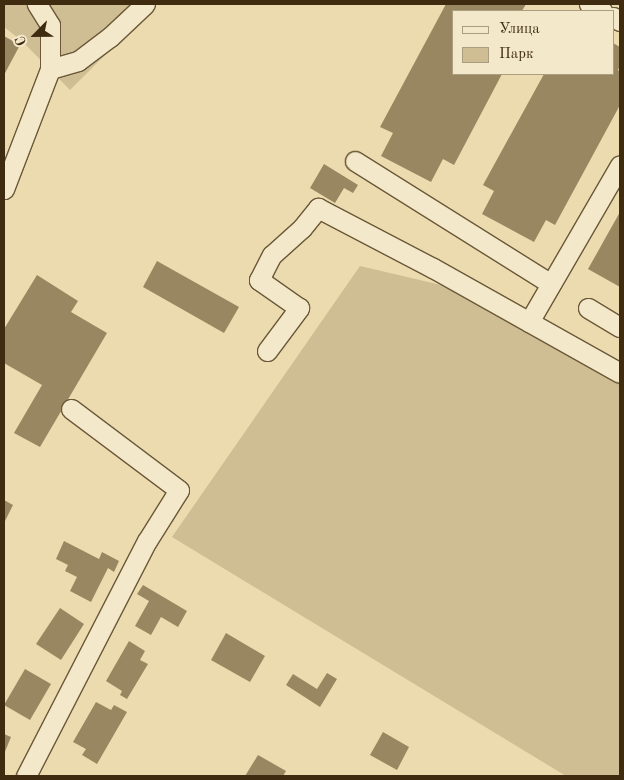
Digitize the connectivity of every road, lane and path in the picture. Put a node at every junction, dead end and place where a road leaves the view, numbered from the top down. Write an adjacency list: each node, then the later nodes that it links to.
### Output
1 (37, 4): 5 (street)
2 (145, 4): 5 (street)
3 (589, 4): 4 (street)
4 (600, 10)
5 (50, 69): 8 (street)
6 (355, 161): 9 (street)
7 (620, 165): 9 (street)
8 (4, 189)
9 (551, 284): 11 (street)
10 (588, 308): 12 (street)
11 (529, 322): 13 (street); 14 (street)
12 (620, 327)
13 (267, 351)
14 (620, 372)
15 (71, 409): 16 (street)
16 (26, 776)

